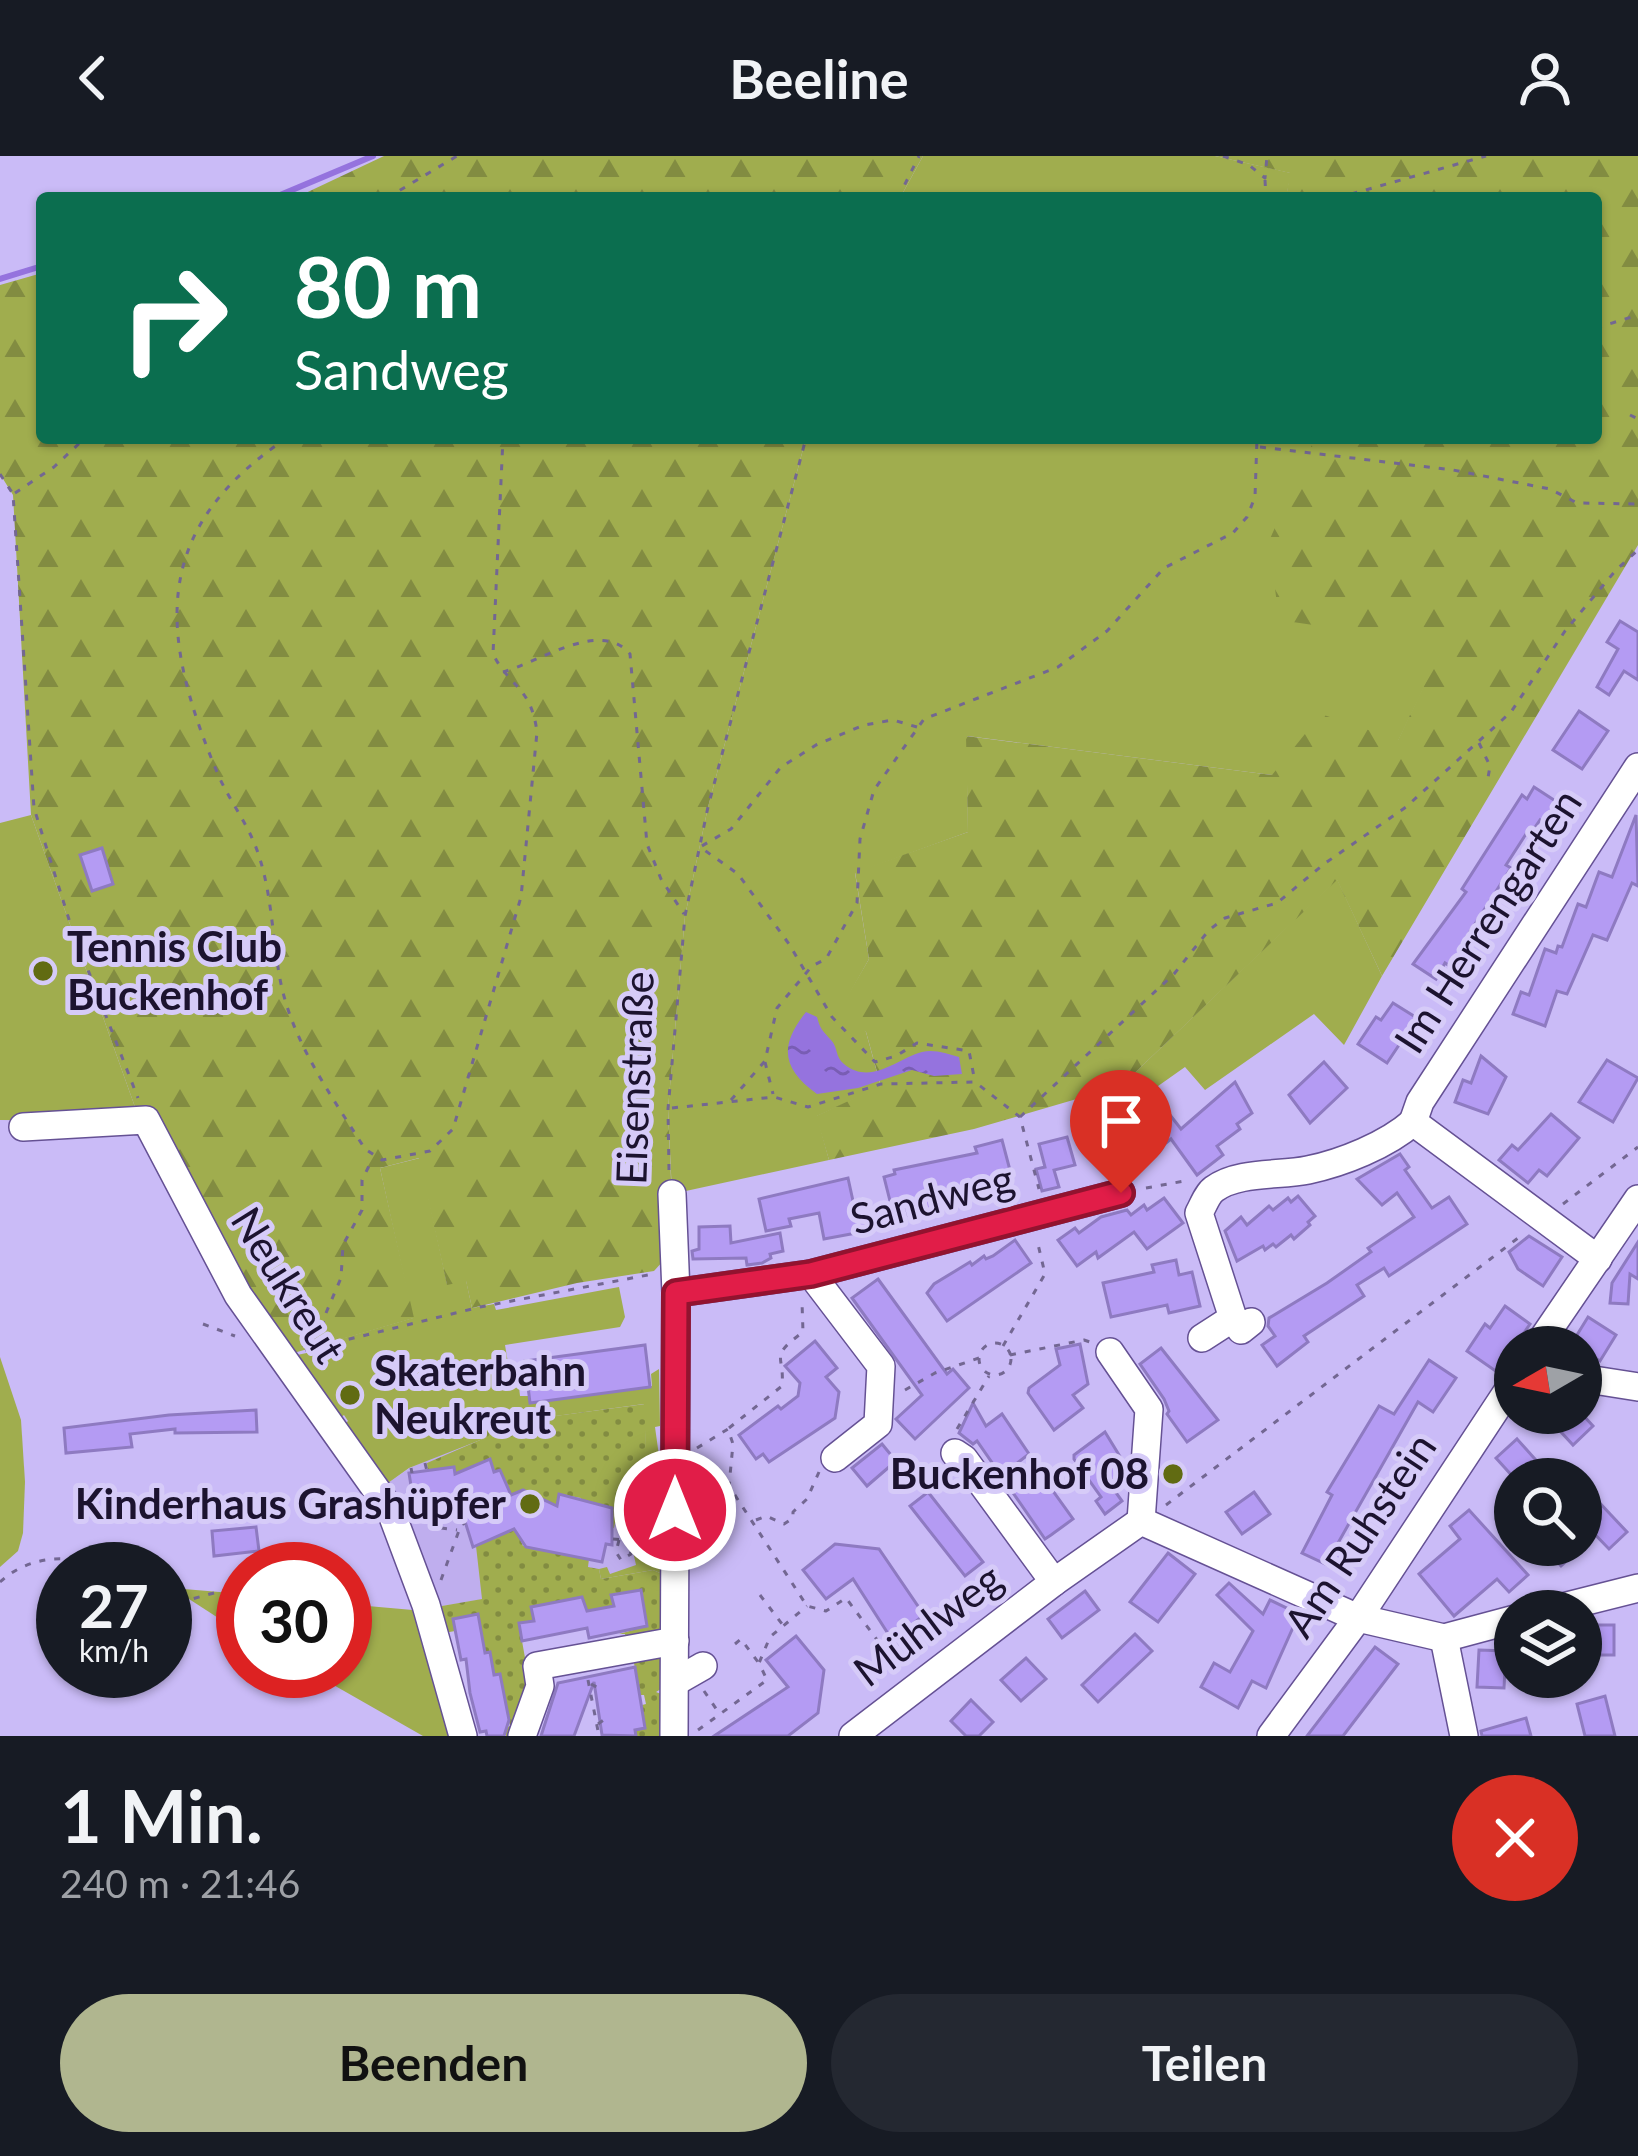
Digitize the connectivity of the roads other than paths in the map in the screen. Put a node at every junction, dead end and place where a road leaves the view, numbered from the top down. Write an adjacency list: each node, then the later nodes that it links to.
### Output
1 (1638, 767): 2 (street, Im Herrengarten)
2 (1413, 1122): 7 (street); 11 (street)
3 (22, 1127): 28 (street, Neukreut)
4 (672, 1193): 9 (street, Eisenstraße)
5 (1121, 1193): 8 (street, Sandweg)
6 (1638, 1199): 7 (street)
7 (1598, 1258): 10 (street)
8 (804, 1274): 9 (street, Sandweg); 17 (street, Sandweg)
9 (668, 1283): 20 (street, Eisenstraße)
10 (1551, 1326)
11 (1202, 1338)
12 (1110, 1352): 18 (street)
13 (1602, 1381): 14 (street)
14 (1638, 1387)
15 (1494, 1412): 24 (street, Am Ruhstein)
16 (955, 1453): 21 (street, Mühlweg)
17 (835, 1458)
18 (1148, 1517): 21 (street, Mühlweg); 24 (street)
19 (707, 1523): 20 (street)
20 (663, 1529): 27 (street, Eisenstraße)
21 (1054, 1582): 31 (street, Mühlweg)
22 (1638, 1588): 23 (street)
23 (1602, 1597)
24 (1358, 1618): 26 (street); 32 (street, Am Ruhstein)
25 (1494, 1625): 26 (street)
26 (1444, 1638): 33 (street)
27 (675, 1641): 29 (street); 30 (street, Eisenstraße)
28 (463, 1736)
29 (522, 1736)
30 (674, 1736)
31 (854, 1736)
32 (1270, 1736)
33 (1464, 1736)

